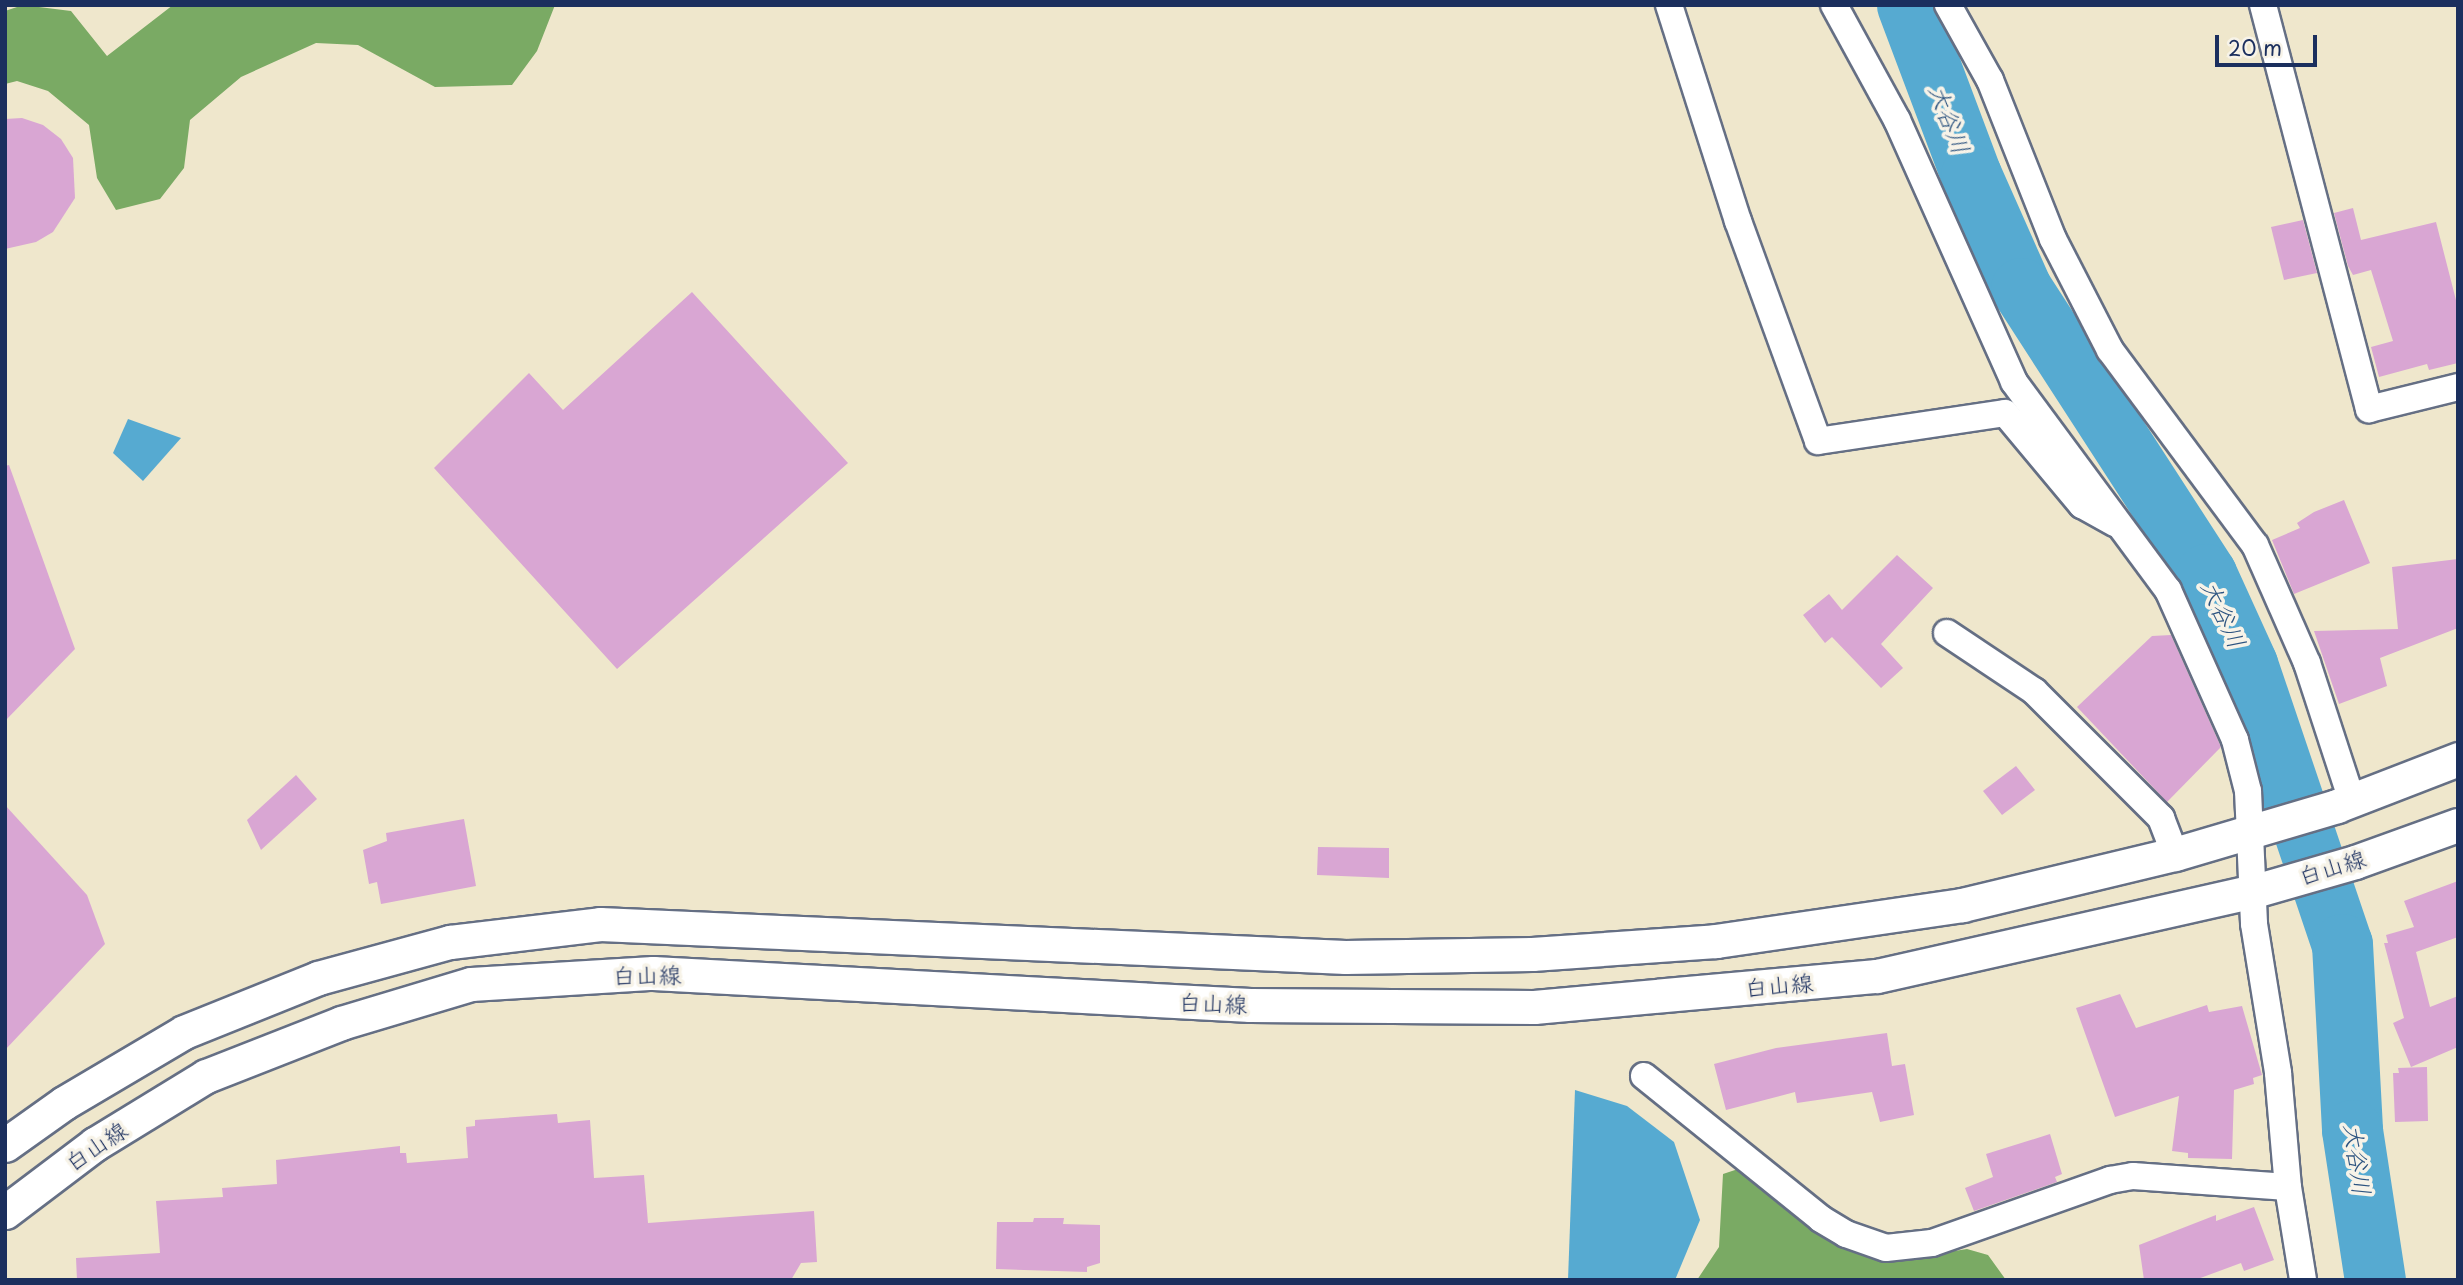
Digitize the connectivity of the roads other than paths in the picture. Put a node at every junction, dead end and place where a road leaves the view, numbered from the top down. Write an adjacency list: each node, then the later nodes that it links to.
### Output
1 (1669, 5): 6 (street)
2 (1834, 5): 6 (street)
3 (1948, 5): 9 (street)
4 (2263, 5): 5 (street)
5 (2458, 387)
6 (2123, 528): 11 (street)
7 (1947, 633): 12 (street)
8 (2458, 759): 9 (street)
9 (2345, 804): 11 (street)
10 (2458, 825): 13 (street, 白山線)
11 (2256, 831): 12 (street); 13 (street)
12 (2175, 854): 15 (street)
13 (2260, 889): 16 (street); 17 (street, 白山線)
14 (1644, 1076): 16 (street)
15 (5, 1145)
16 (2288, 1187): 18 (street)
17 (5, 1212)
18 (2303, 1280)

